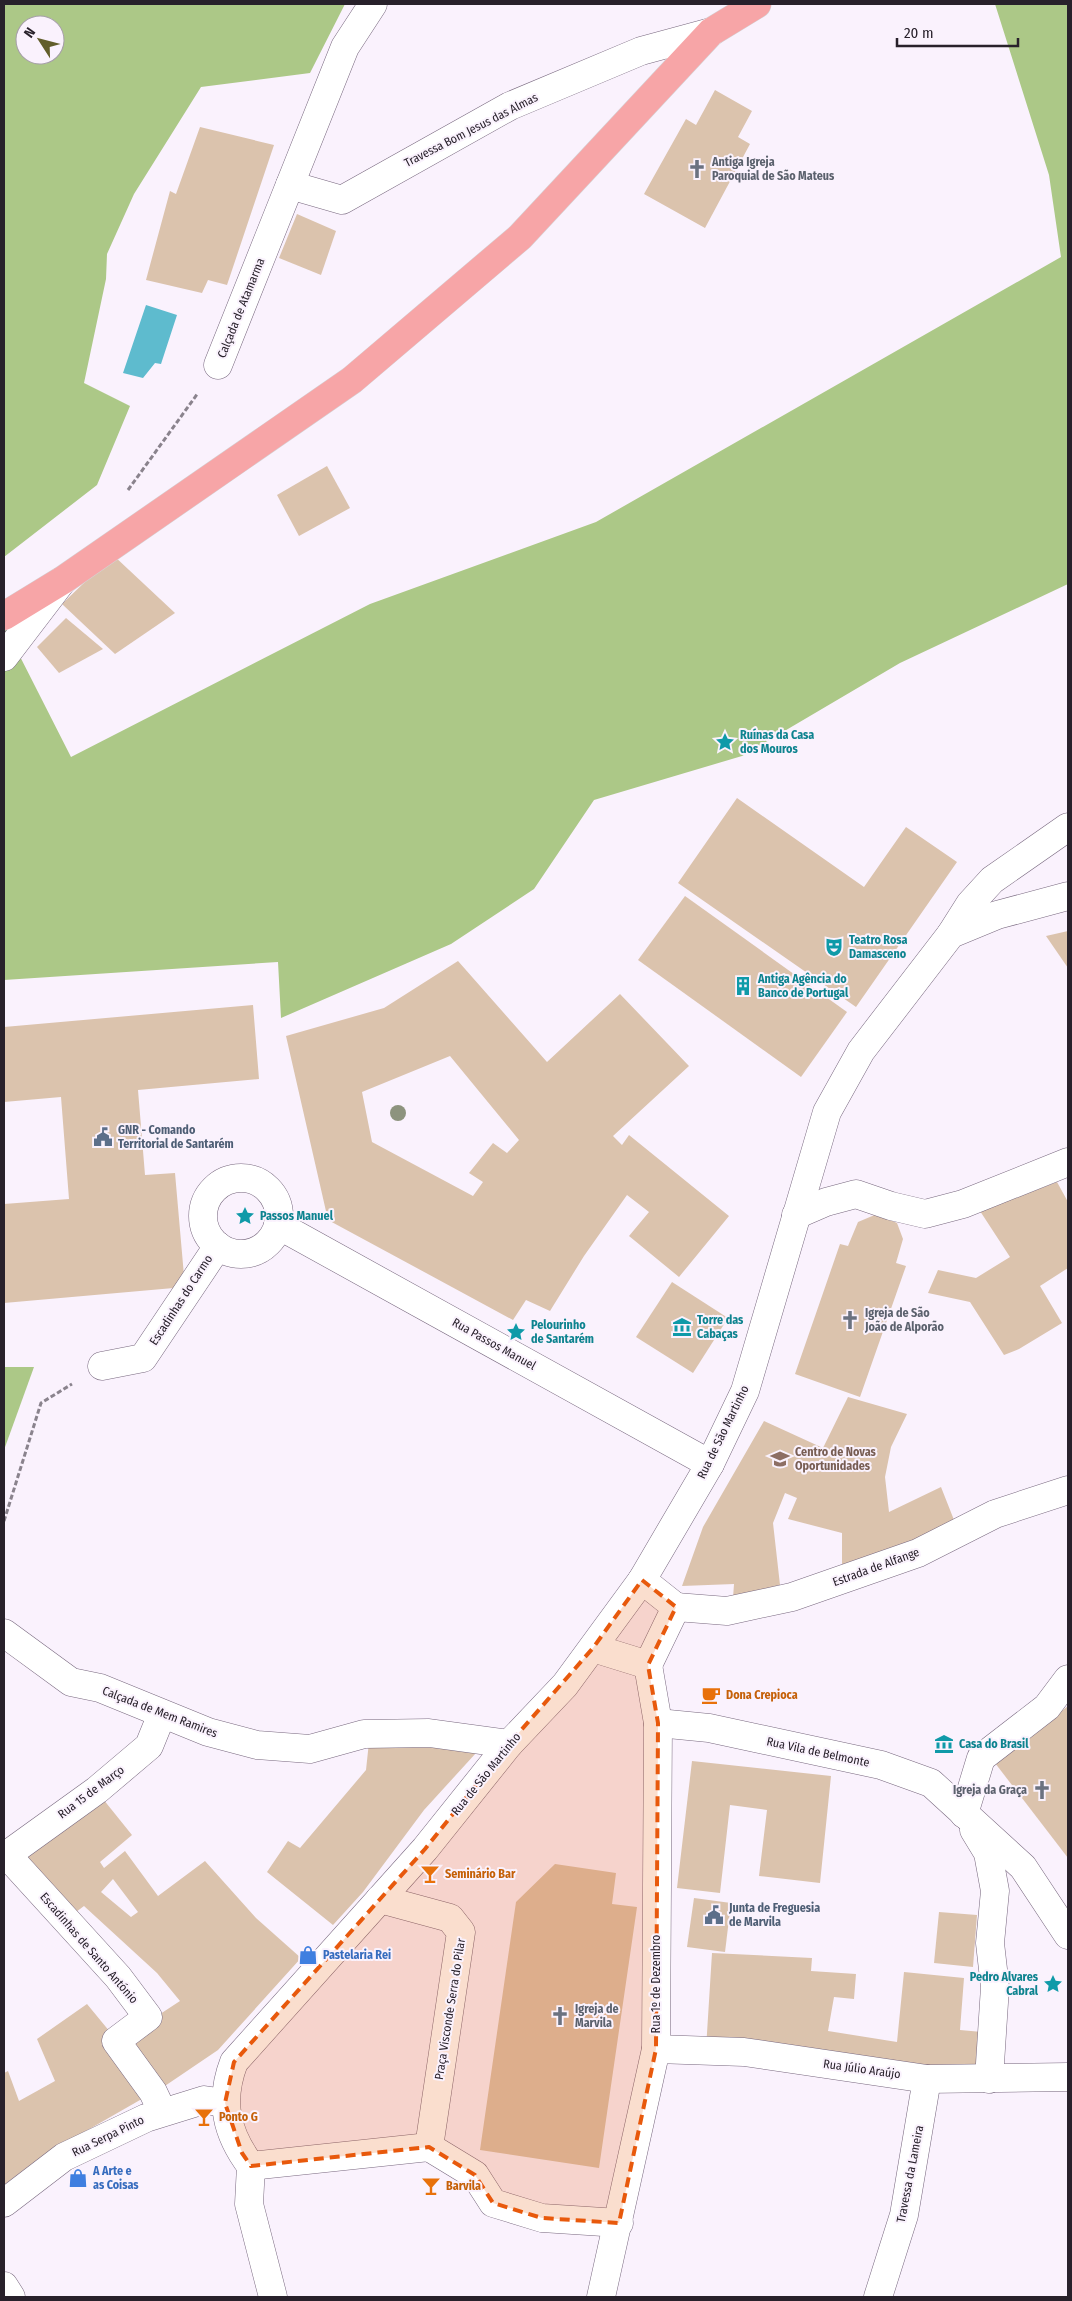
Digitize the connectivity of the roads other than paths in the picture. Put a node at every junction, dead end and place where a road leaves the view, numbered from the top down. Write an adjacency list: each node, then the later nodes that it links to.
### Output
1 (373, 4): 4 (street, Calçada de Atamarma)
2 (757, 4): 3 (main road)
3 (711, 32): 4 (street, Travessa Bom Jesus das Almas); 6 (main road)
4 (290, 185): 5 (street, Calçada de Atamarma)
5 (218, 364)
6 (63, 580): 7 (main road); 8 (street)
7 (4, 616)
8 (4, 657)
9 (1068, 827): 11 (street, Rua de São Martinho)
10 (1068, 896): 11 (street)
11 (951, 934): 13 (street, Rua de São Martinho)
12 (1068, 1162): 13 (street)
13 (796, 1215): 17 (street, Rua de São Martinho)
14 (278, 1225): 15 (street); 15 (street); 17 (street, Rua Passos Manuel)
15 (218, 1246): 16 (street, Escadinhas do Carmo)
16 (102, 1366)
17 (710, 1464): 19 (street, Rua de São Martinho)
18 (1068, 1490): 20 (street, Estrada de Alfange)
19 (642, 1580): 20 (street); 22 (street, Rua de São Martinho)
20 (676, 1607): 23 (street)
21 (4, 1633): 25 (street, Calçada de Mem Ramires)
22 (593, 1648): 23 (street); 27 (street, Rua de São Martinho)
23 (648, 1665): 26 (street, Rua 1º de Dezembro)
24 (1068, 1680): 28 (street)
25 (162, 1714): 27 (street, Calçada de Mem Ramires); 29 (street, Rua 15 de Março)
26 (658, 1724): 28 (street, Rua Vila de Belmonte); 32 (street, Rua 1º de Dezembro)
27 (509, 1744): 30 (street, Rua de São Martinho)
28 (964, 1814): 31 (street); 35 (street)
29 (5, 1856): 37 (street, Escadinhas de Santo António)
30 (380, 1900): 36 (street); 38 (street, Praça Visconde Serra do Pilar)
31 (1068, 1935)
32 (656, 2050): 34 (street, Rua Júlio Araújo); 41 (street, Rua 1º de Dezembro)
33 (1068, 2077): 35 (street, Rua Júlio Araújo)
34 (927, 2079): 35 (street, Rua Júlio Araújo); 46 (street, Travessa da Lameira)
35 (989, 2079)
36 (225, 2103): 37 (street, Rua Serpa Pinto); 39 (street)
37 (162, 2111): 40 (street, Rua Serpa Pinto)
38 (429, 2147): 39 (street); 41 (street)
39 (251, 2166): 44 (street)
40 (4, 2203)
41 (619, 2222): 45 (street, Rua 1º de Dezembro)
42 (4, 2286): 43 (street)
43 (11, 2297)
44 (273, 2297)
45 (600, 2297)
46 (878, 2297)

